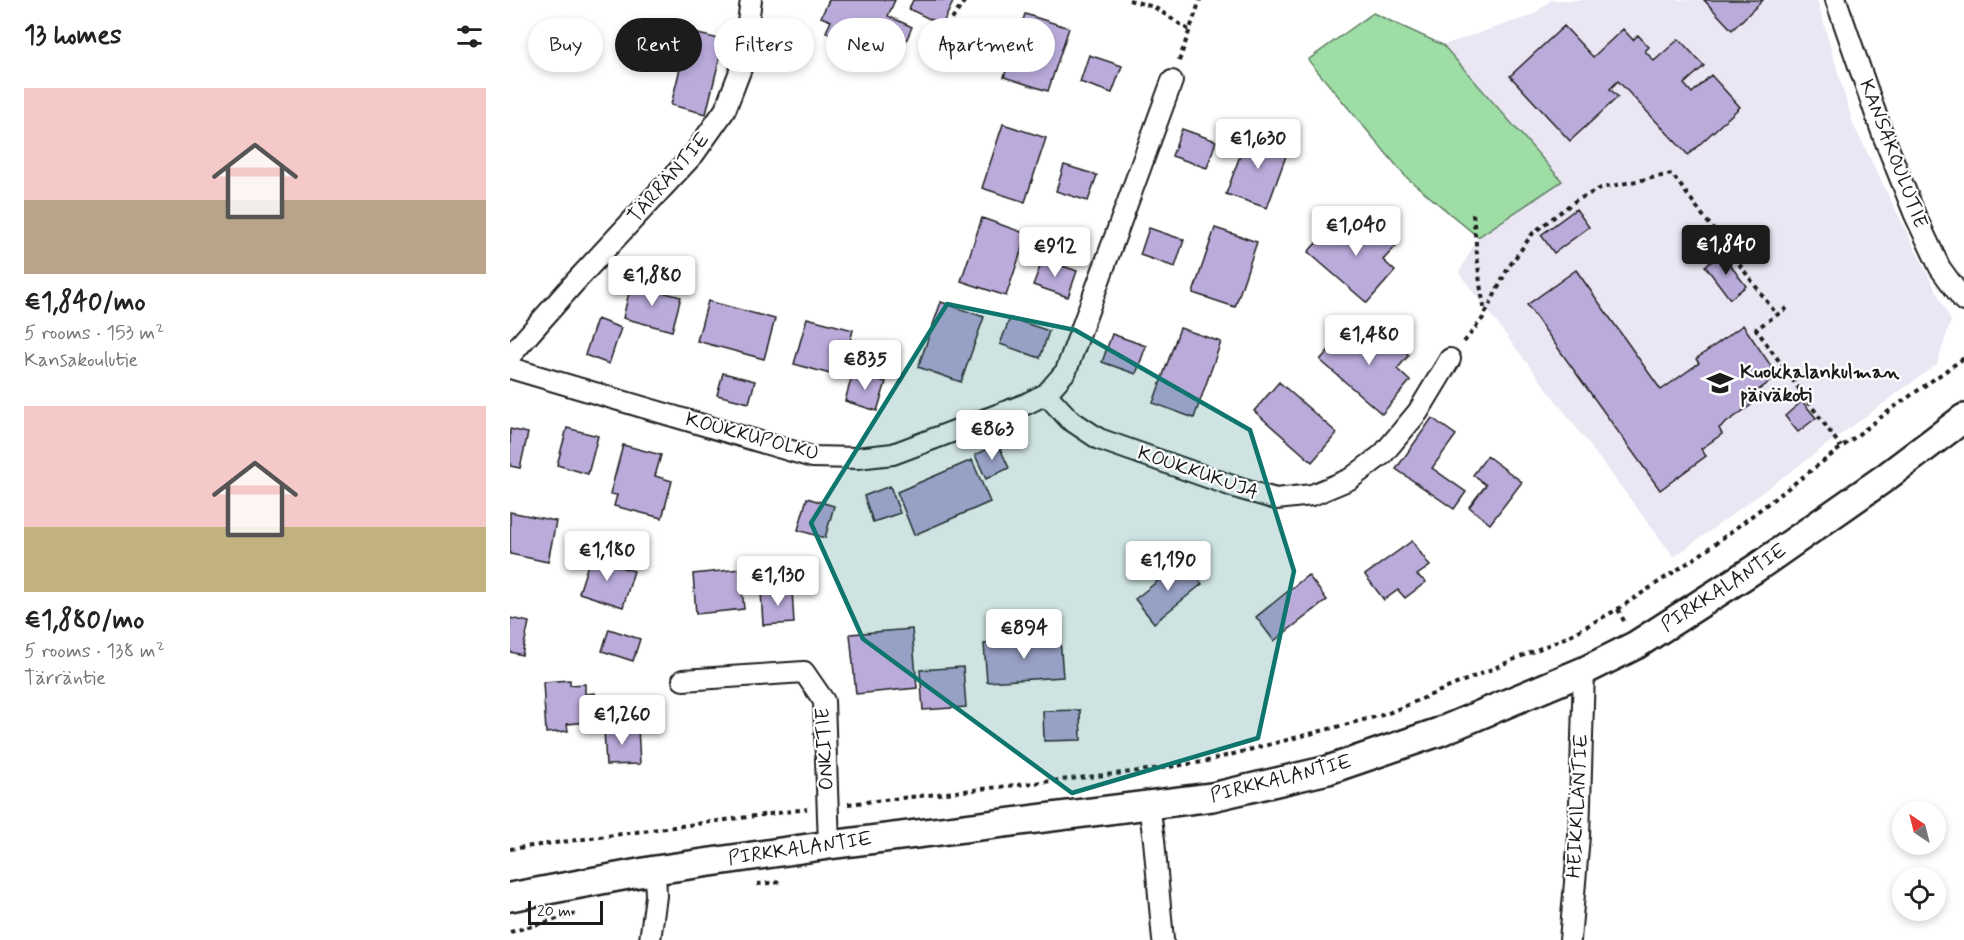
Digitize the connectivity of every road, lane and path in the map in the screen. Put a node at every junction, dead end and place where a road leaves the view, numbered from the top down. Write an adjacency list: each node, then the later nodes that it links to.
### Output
1 (751, 0): 16 (street, TÄRRÄNTIE)
2 (965, 0): 8 (path)
3 (1129, 0): 7 (path)
4 (1151, 0): 7 (path)
5 (1200, 0): 9 (path)
6 (1836, 0): 12 (street, KANSAKOULUTIE)
7 (1154, 7): 9 (path)
8 (954, 18)
9 (1189, 30): 10 (path)
10 (1172, 81): 20 (street, KOUKKUPOLKU)
11 (1473, 214): 14 (path)
12 (1964, 302)
13 (1787, 308): 15 (path)
14 (1485, 314): 15 (path); 18 (path)
15 (1777, 315): 22 (path)
16 (510, 356)
17 (1964, 358): 22 (path)
18 (1450, 360): 20 (street, KOUKKUKUJA)
19 (510, 368): 20 (street, KOUKKUPOLKU)
20 (1046, 394)
21 (1964, 417): 23 (street, PIRKKALANTIE)
22 (1841, 447): 25 (path)
23 (1584, 671): 26 (street, PIRKKALANTIE); 33 (street, HEIKKILÄNTIE)
24 (683, 680): 25 (street, ONKITIE)
25 (828, 806): 27 (street, ONKITIE); 28 (path)
26 (1149, 806): 27 (street, PIRKKALANTIE); 32 (street)
27 (829, 844): 29 (street, PIRKKALANTIE)
28 (510, 849)
29 (655, 870): 30 (street, PIRKKALANTIE); 31 (street)
30 (510, 897)
31 (650, 940)
32 (1163, 940)
33 (1570, 940)

